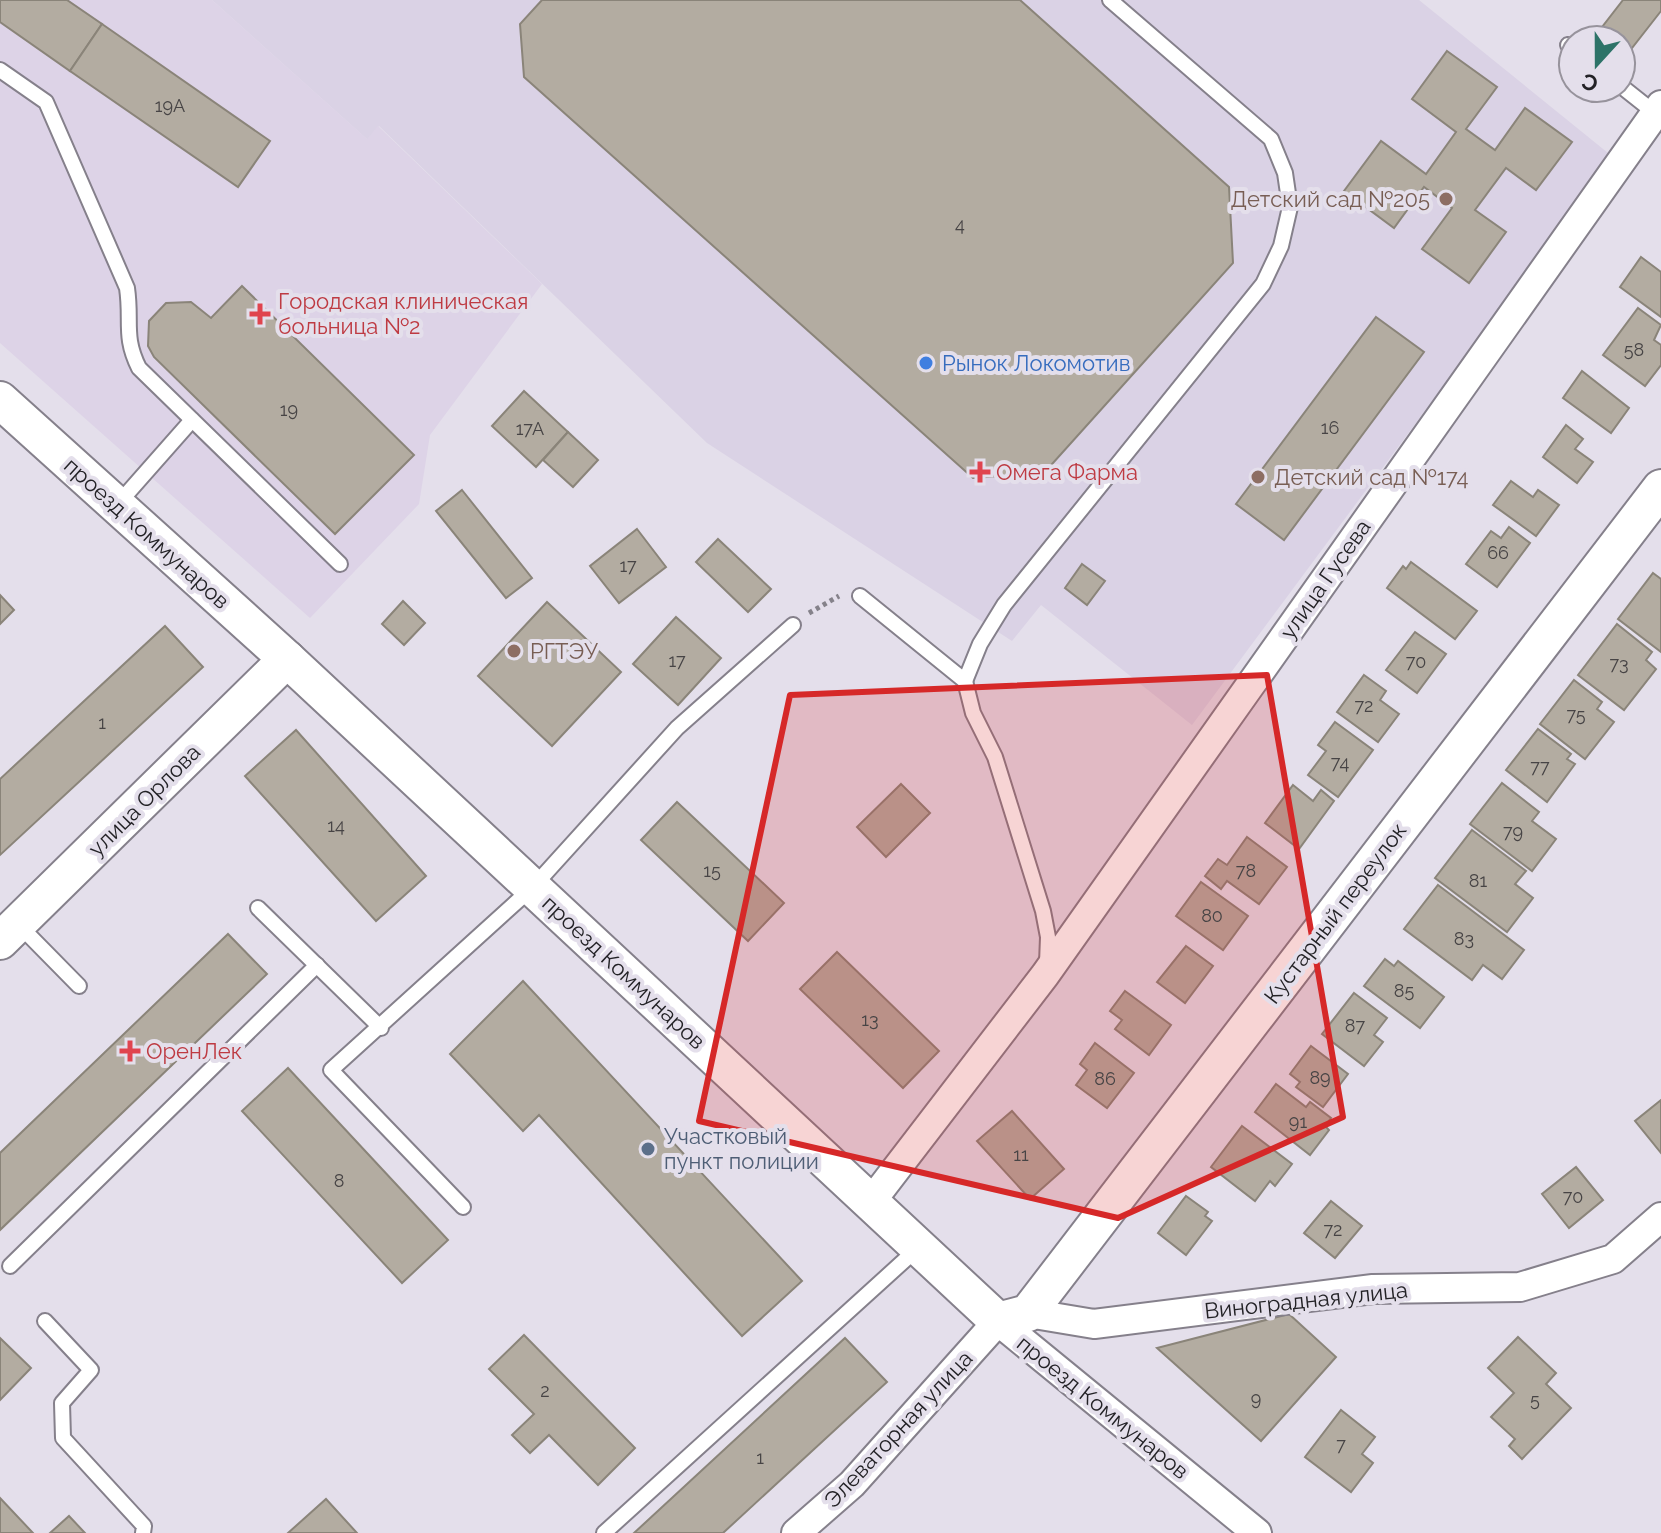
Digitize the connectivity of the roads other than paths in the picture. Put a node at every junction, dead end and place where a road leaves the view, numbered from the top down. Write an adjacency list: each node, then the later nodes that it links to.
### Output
1 (1110, 0): 13 (lane)
2 (0, 70): 6 (lane)
3 (1637, 96): 4 (lane)
4 (1658, 109): 18 (street, улица Гусева)
5 (0, 400): 8 (street, проезд Коммунаров)
6 (192, 420): 8 (lane); 9 (lane)
7 (1661, 488): 26 (street, Кустарный переулок)
8 (117, 505): 12 (street, проезд Коммунаров)
9 (340, 564)
10 (860, 596): 13 (lane)
11 (793, 625): 14 (lane)
12 (287, 659): 14 (street, проезд Коммунаров); 16 (street, улица Орлова)
13 (965, 681): 18 (lane)
14 (533, 887): 20 (lane); 21 (street, проезд Коммунаров)
15 (258, 908): 17 (lane)
16 (9, 933): 19 (lane)
17 (317, 965): 20 (lane); 25 (lane)
18 (1045, 975): 21 (street, улица Гусева)
19 (79, 986)
20 (381, 1028): 22 (lane)
21 (870, 1203): 24 (street, проезд Коммунаров)
22 (463, 1207)
23 (1661, 1217): 26 (street, Виноградная улица)
24 (917, 1248): 26 (street, проезд Коммунаров); 29 (lane)
25 (10, 1266)
26 (1013, 1317): 30 (street, Элеваторная улица); 31 (street, проезд Коммунаров)
27 (45, 1321): 28 (lane)
28 (143, 1533)
29 (604, 1533)
30 (796, 1533)
31 (1257, 1533)

